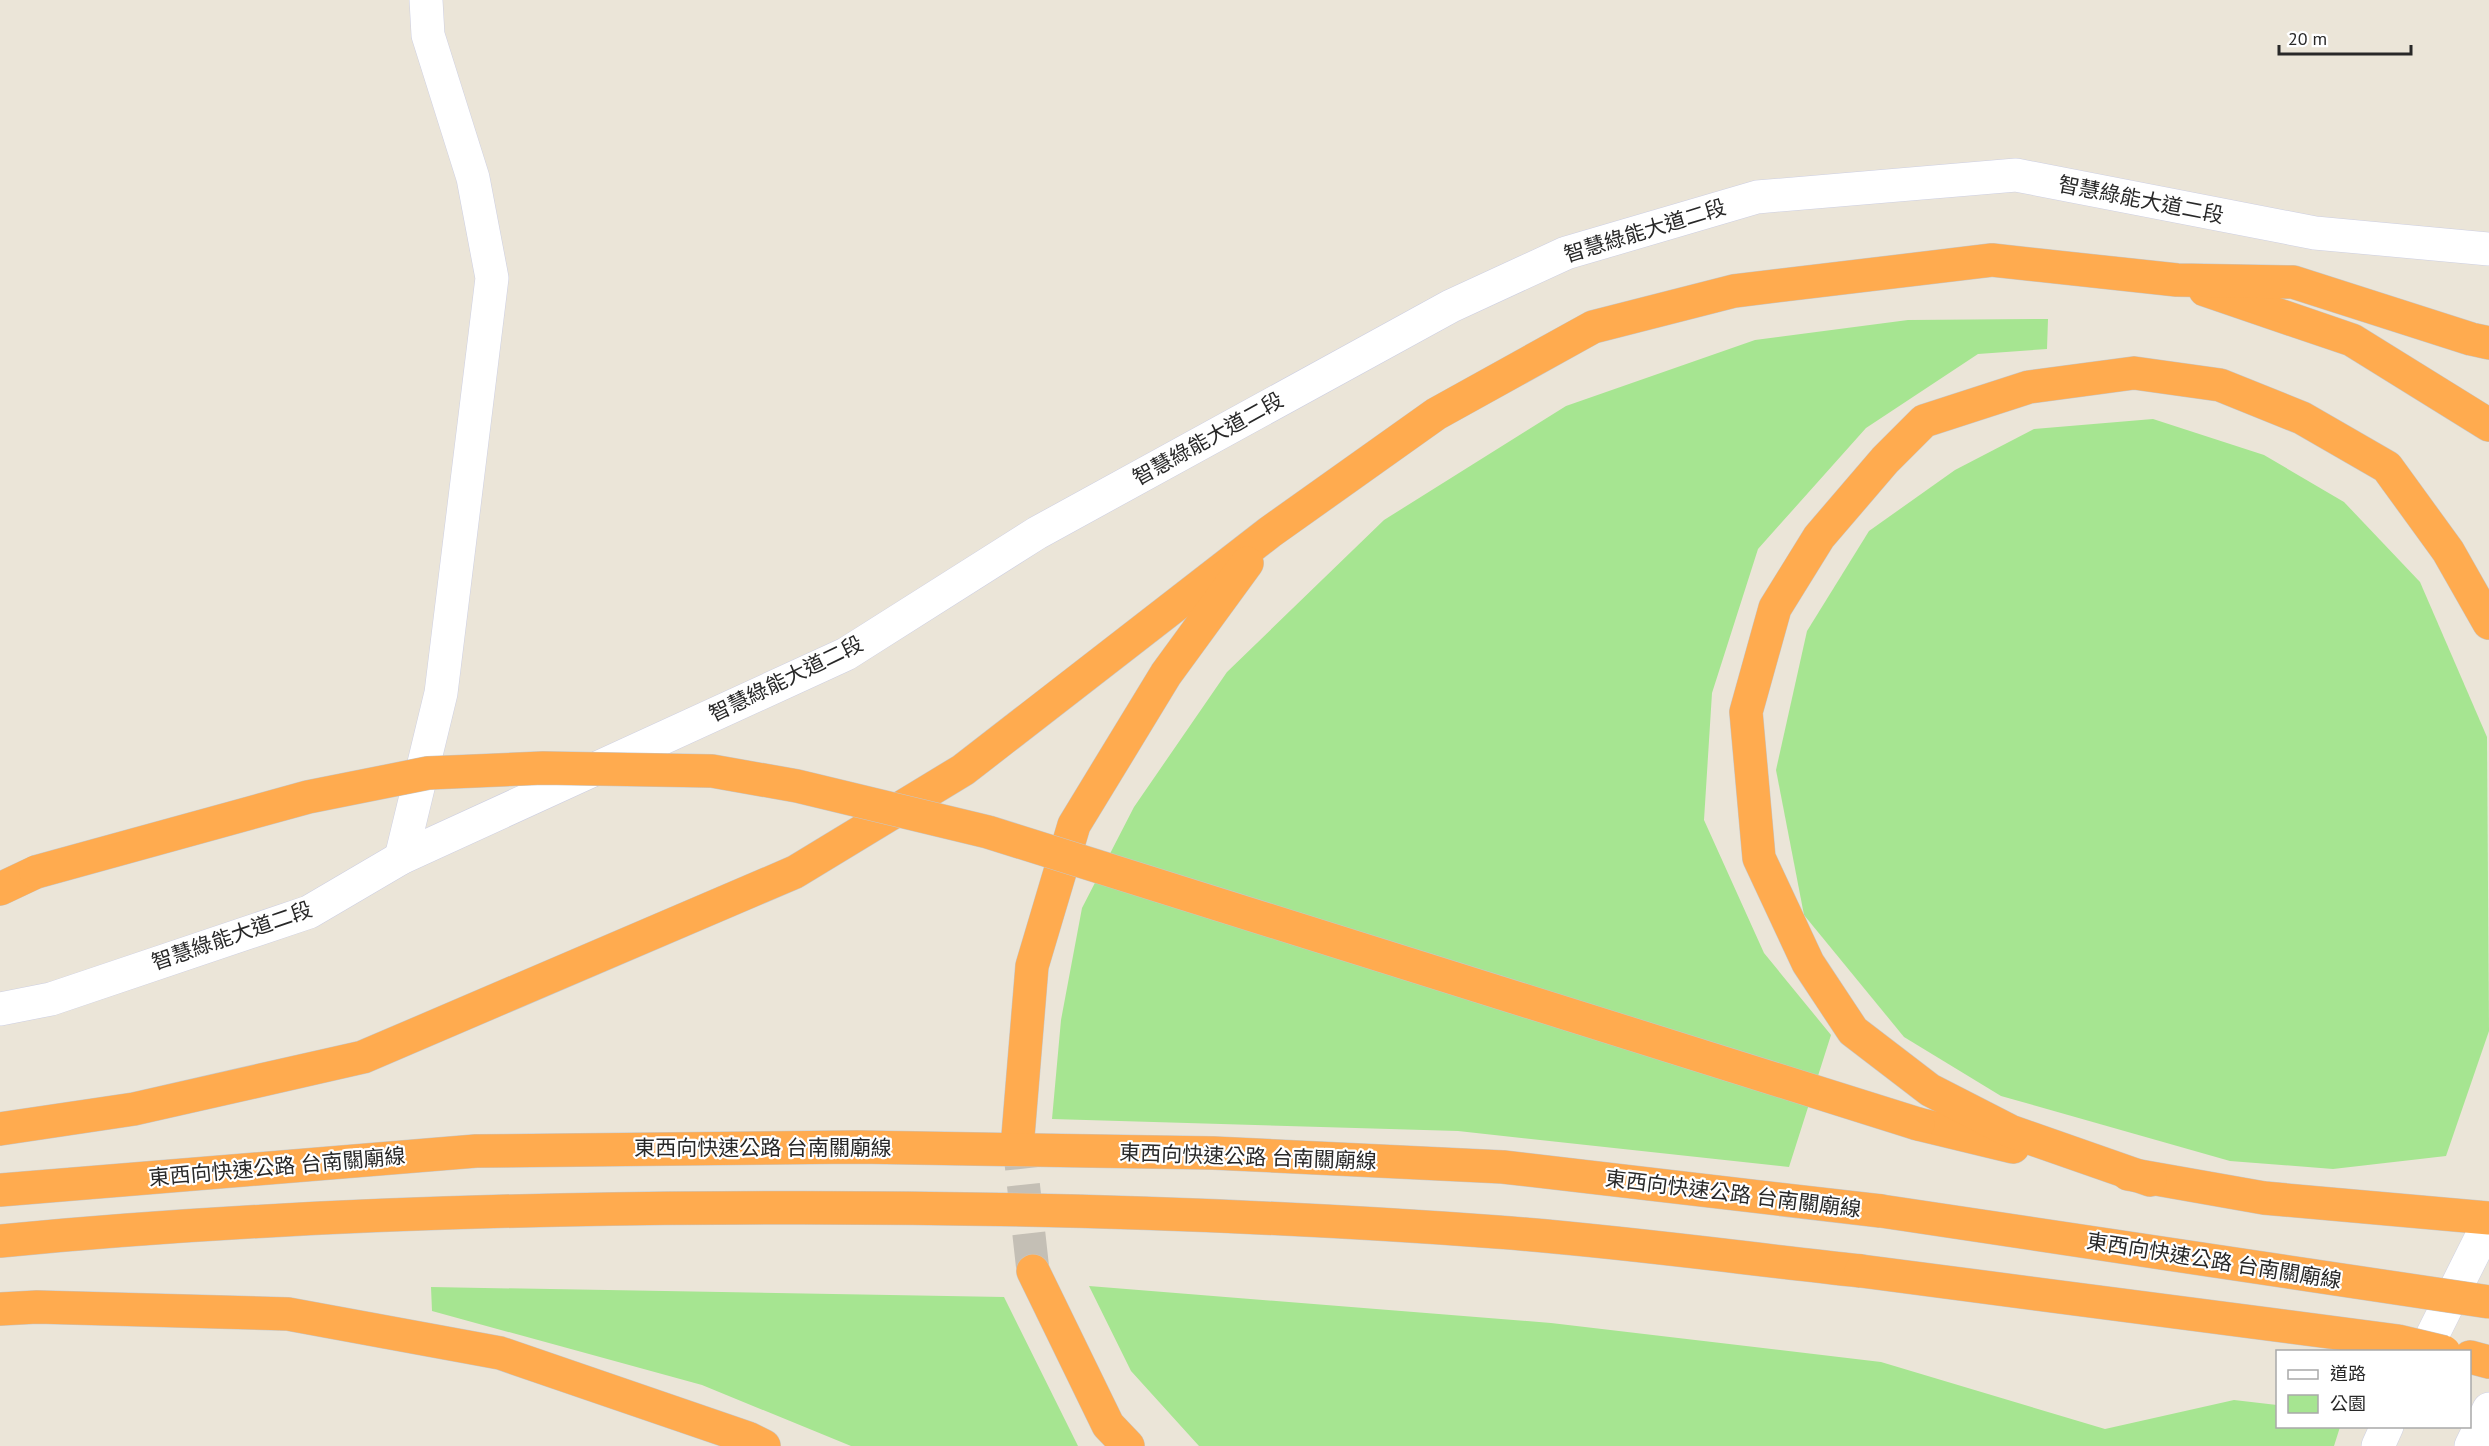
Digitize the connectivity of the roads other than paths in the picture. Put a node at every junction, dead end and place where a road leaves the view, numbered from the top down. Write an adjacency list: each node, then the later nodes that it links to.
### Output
1 (426, 0): 8 (street)
2 (2489, 249): 8 (street, 智慧綠能大道二段)
3 (2177, 280): 4 (highway); 5 (highway); 6 (highway)
4 (2489, 343)
5 (2489, 425)
6 (1269, 532): 11 (highway); 12 (highway)
7 (2489, 623): 13 (highway)
8 (401, 858): 10 (street, 智慧綠能大道二段)
9 (0, 889): 13 (highway, bridge)
10 (0, 1009)
11 (0, 1129)
12 (1018, 1136)
13 (2150, 1180): 15 (highway)
14 (0, 1190): 18 (highway, 東西向快速公路 台南關廟線, bridge)
15 (2489, 1220): 20 (street)
16 (0, 1241): 21 (highway, bridge)
17 (1033, 1271): 27 (highway)
18 (2489, 1302)
19 (0, 1309): 26 (highway)
20 (2425, 1350)
21 (2434, 1350)
22 (2471, 1358): 23 (highway)
23 (2489, 1362)
24 (2489, 1409): 29 (street)
25 (2386, 1428): 28 (street)
26 (764, 1446)
27 (1128, 1446)
28 (2378, 1446)
29 (2472, 1446)

